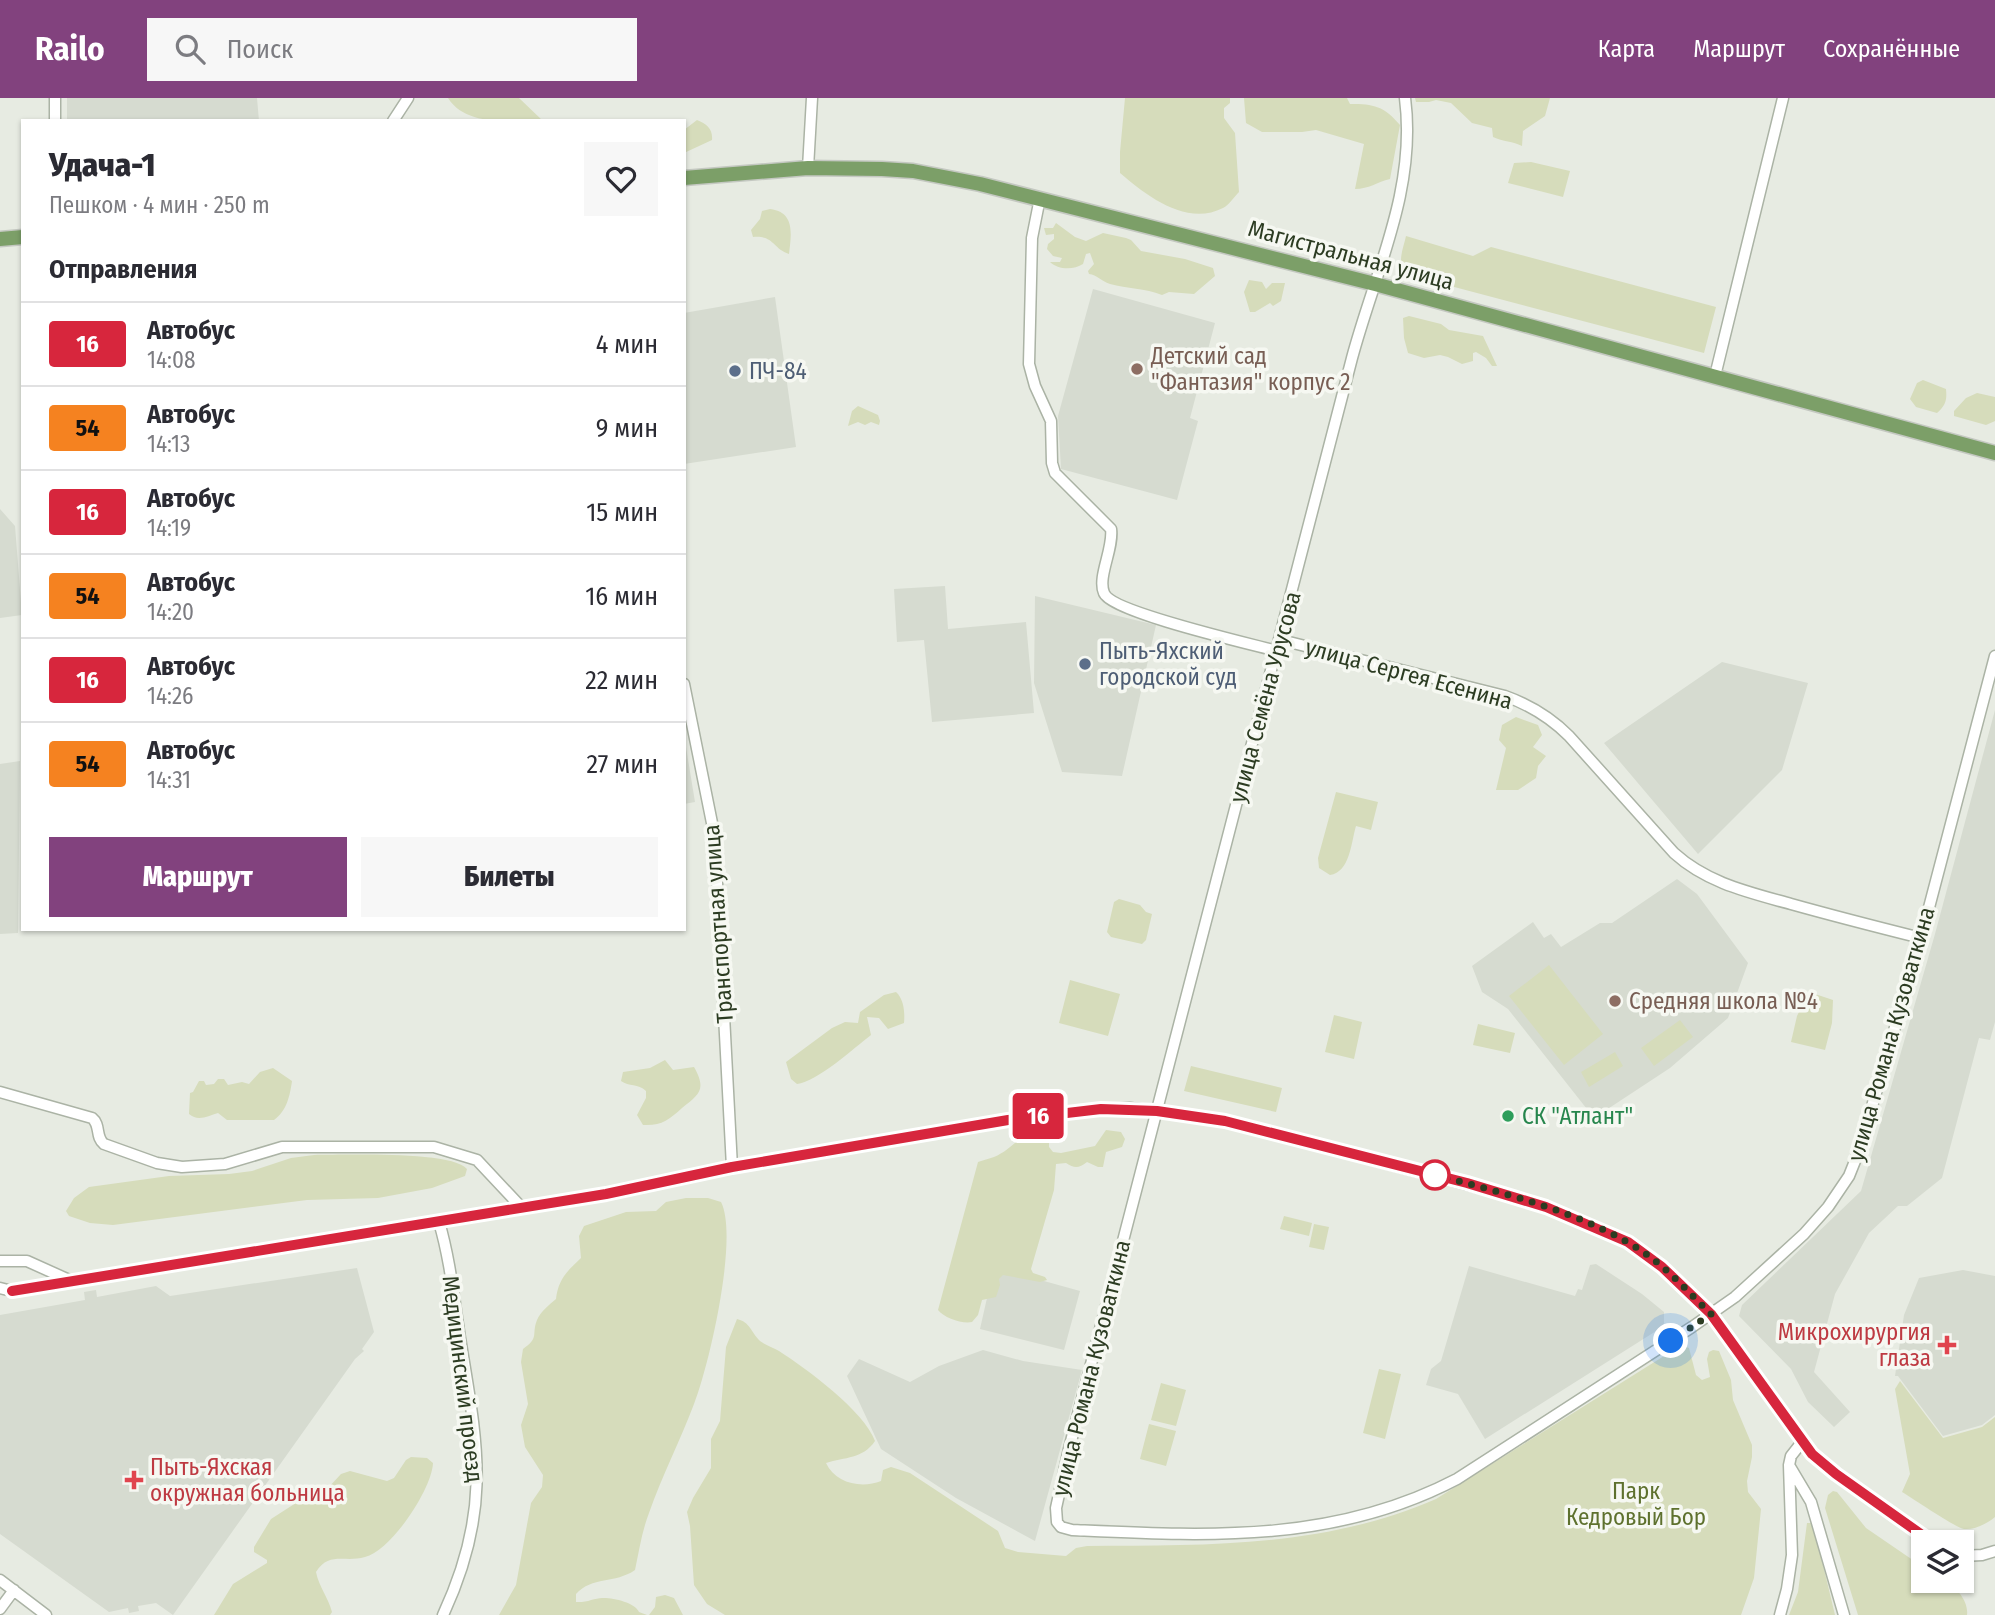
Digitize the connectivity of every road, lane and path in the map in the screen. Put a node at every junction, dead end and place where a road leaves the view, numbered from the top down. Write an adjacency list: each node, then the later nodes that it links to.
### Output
1 (55, 98): 6 (street)
2 (408, 98): 7 (street)
3 (812, 98): 8 (street)
4 (1405, 98): 13 (street, улица Семёна Урусова)
5 (1783, 98): 14 (street)
6 (55, 119)
7 (394, 119)
8 (808, 169): 9 (main road, Магистральная улица); 10 (main road, Магистральная улица)
9 (686, 178)
10 (1040, 198): 13 (main road, Магистральная улица); 16 (street, улица Сергея Есенина)
11 (21, 237): 12 (main road)
12 (0, 239)
13 (1375, 284): 14 (main road, Магистральная улица); 16 (street, улица Семёна Урусова)
14 (1715, 376): 15 (main road, Магистральная улица)
15 (1995, 453)
16 (1279, 646): 19 (street, улица Сергея Есенина); 21 (street, улица Семёна Урусова)
17 (1995, 656): 19 (street, улица Романа Кузоваткина)
18 (686, 694): 22 (street, Транспортная улица)
19 (1921, 938): 28 (street, улица Романа Кузоваткина)
20 (0, 1092): 23 (street)
21 (1157, 1111): 22 (street); 28 (street); 28 (street, улица Романа Кузоваткина)
22 (732, 1167): 23 (street)
23 (522, 1208): 24 (street)
24 (439, 1222): 26 (street); 38 (street, Медицинский проезд)
25 (0, 1261): 26 (street)
26 (74, 1280): 27 (street)
27 (0, 1288)
28 (1711, 1314): 29 (street)
29 (1802, 1442): 30 (street); 31 (street)
30 (1789, 1465): 39 (street); 40 (street)
31 (1915, 1530)
32 (1995, 1550): 33 (street)
33 (1974, 1555)
34 (0, 1580): 35 (street)
35 (13, 1590): 36 (street); 37 (street)
36 (0, 1609)
37 (46, 1615)
38 (443, 1615)
39 (1780, 1615)
40 (1844, 1615)

